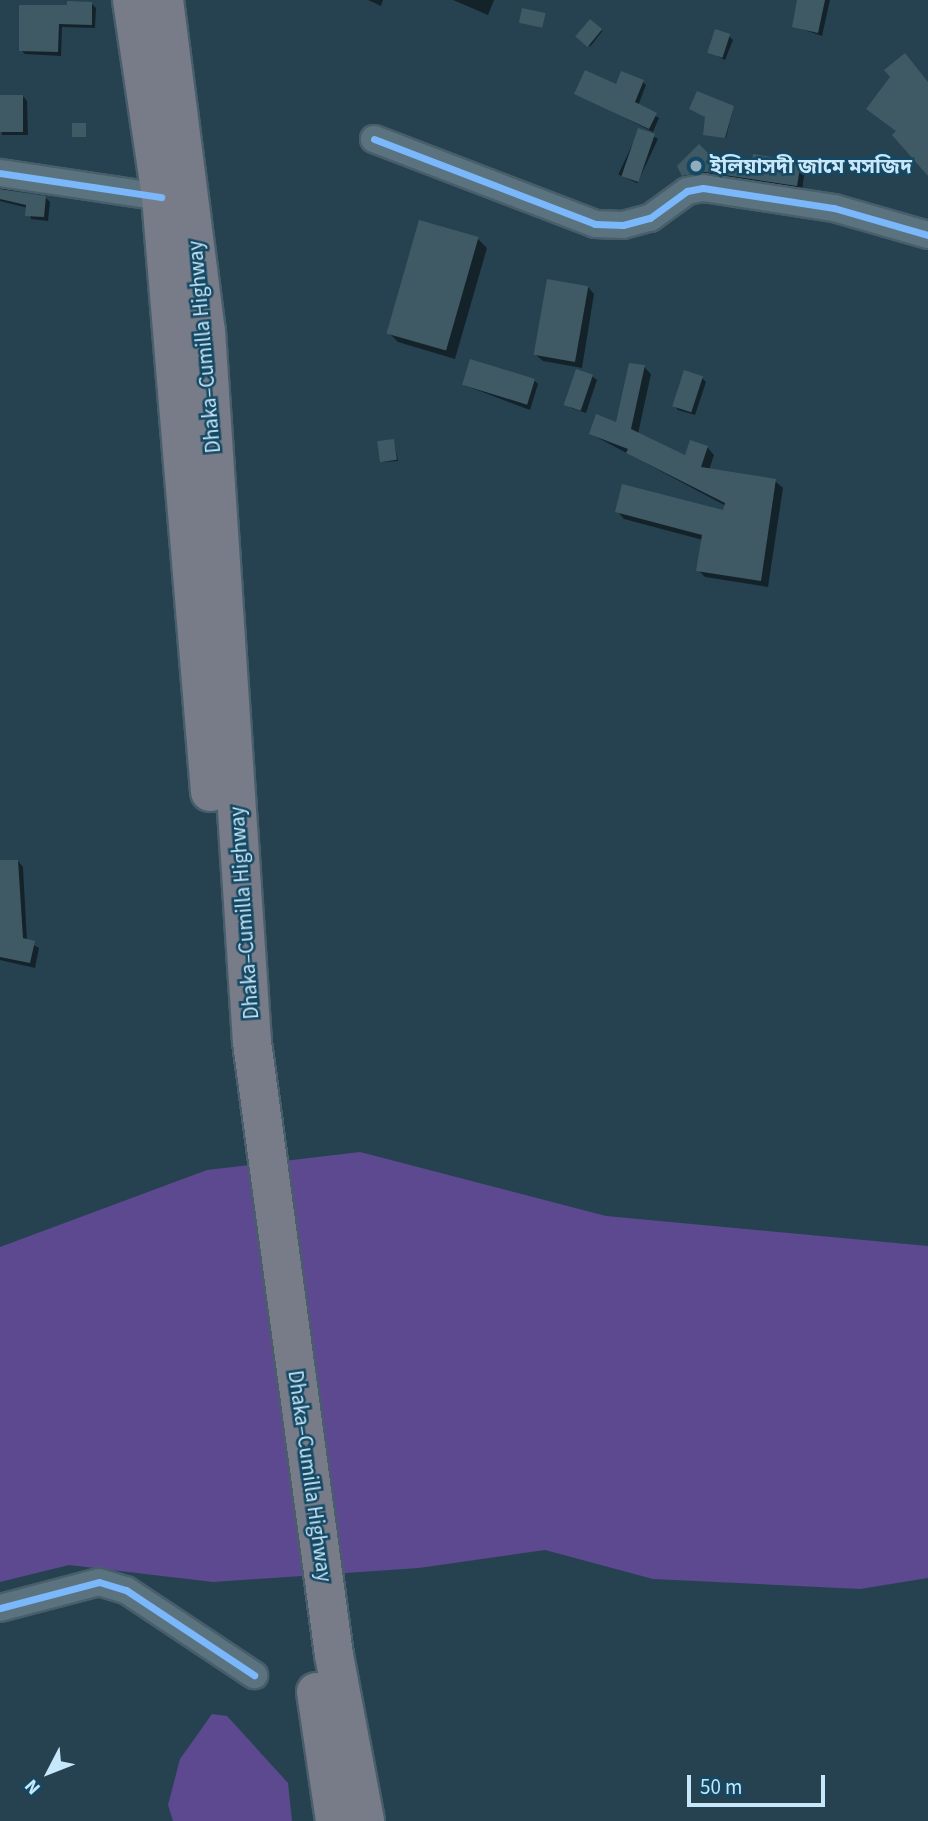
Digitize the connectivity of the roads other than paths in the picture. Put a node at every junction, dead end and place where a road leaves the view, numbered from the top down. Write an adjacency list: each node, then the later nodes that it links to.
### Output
1 (132, 0): 5 (highway, Dhaka–Cumilla Highway)
2 (164, 0): 7 (highway, Dhaka–Cumilla Highway)
3 (374, 139): 6 (street)
4 (0, 173): 5 (street)
5 (161, 197): 7 (highway, Dhaka–Cumilla Highway)
6 (928, 234)
7 (241, 1042): 9 (highway, Dhaka–Cumilla Highway)
8 (0, 1608): 10 (street)
9 (323, 1658): 11 (highway, Dhaka–Cumilla Highway); 12 (highway, Dhaka–Cumilla Highway)
10 (254, 1675)
11 (335, 1821)
12 (365, 1821)

